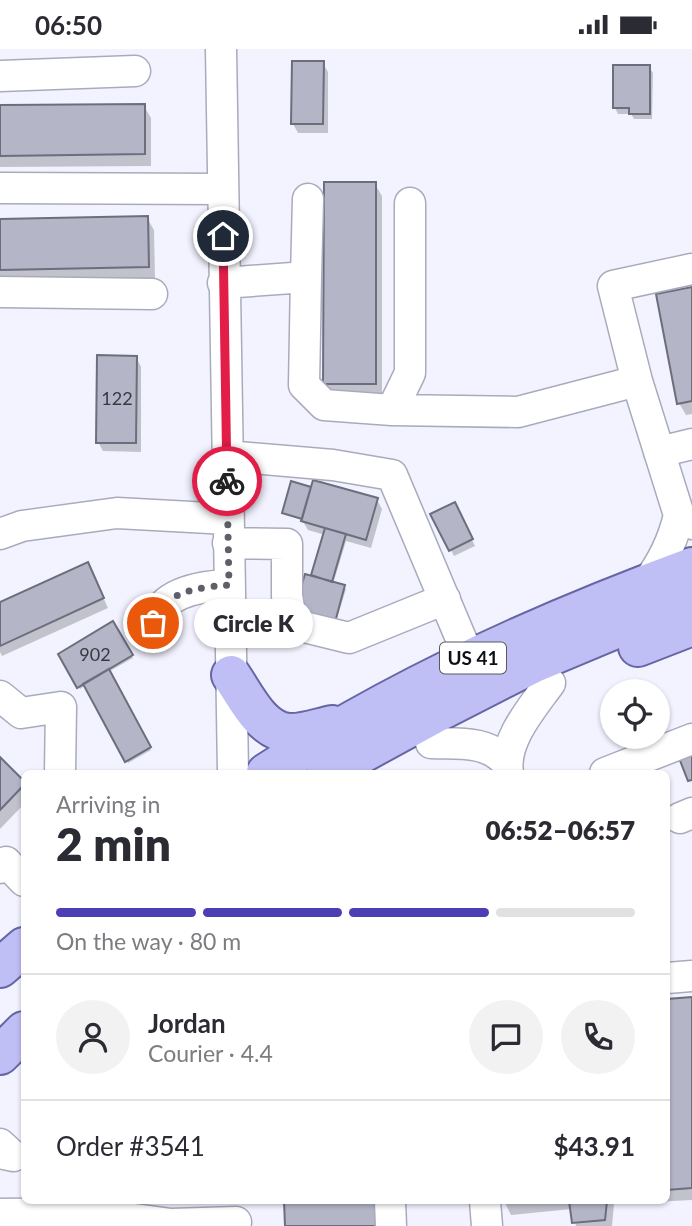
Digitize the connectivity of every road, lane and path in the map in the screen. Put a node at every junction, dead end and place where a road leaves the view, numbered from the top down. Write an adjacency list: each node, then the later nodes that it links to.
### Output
1 (221, 49): 5 (street)
2 (135, 71): 3 (street)
3 (0, 76)
4 (0, 188): 5 (street)
5 (223, 189): 10 (street)
6 (308, 199): 9 (street)
7 (410, 203): 14 (street)
8 (692, 269): 13 (street)
9 (306, 277): 10 (street); 14 (street)
10 (223, 283): 17 (street)
11 (0, 292): 12 (street)
12 (152, 294)
13 (636, 381): 14 (street); 16 (street)
14 (392, 410)
15 (692, 444): 16 (street)
16 (659, 452): 18 (street)
17 (226, 456): 19 (street); 25 (street)
18 (686, 520): 22 (street)
19 (228, 531): 20 (street); 23 (street); 25 (street)
20 (0, 534)
21 (692, 567): 22 (main road, US 41)
22 (646, 584): 28 (main road, US 41)
23 (229, 585): 26 (street); 29 (street)
24 (692, 597): 39 (main road)
25 (445, 600): 28 (street)
26 (153, 623)
27 (692, 627): 30 (main road, US 41)
28 (470, 660): 32 (main road, US 41)
29 (231, 675): 32 (main road); 37 (street)
30 (550, 683): 34 (main road, US 41); 35 (street)
31 (0, 696): 36 (street)
32 (355, 720): 38 (main road, US 41)
33 (692, 739): 41 (street)
34 (431, 743): 35 (street); 40 (main road, US 41)
35 (507, 768)
36 (60, 770)
37 (233, 770)
38 (271, 770)
39 (331, 770)
40 (384, 770)
41 (614, 770)
42 (21, 950): 43 (main road)
43 (0, 968)
44 (692, 976): 45 (street)
45 (670, 978)
46 (21, 1034): 47 (main road)
47 (0, 1055)
48 (390, 1204): 52 (street)
49 (485, 1204): 53 (street)
50 (0, 1215): 51 (street)
51 (236, 1216)
52 (391, 1226)
53 (486, 1226)

